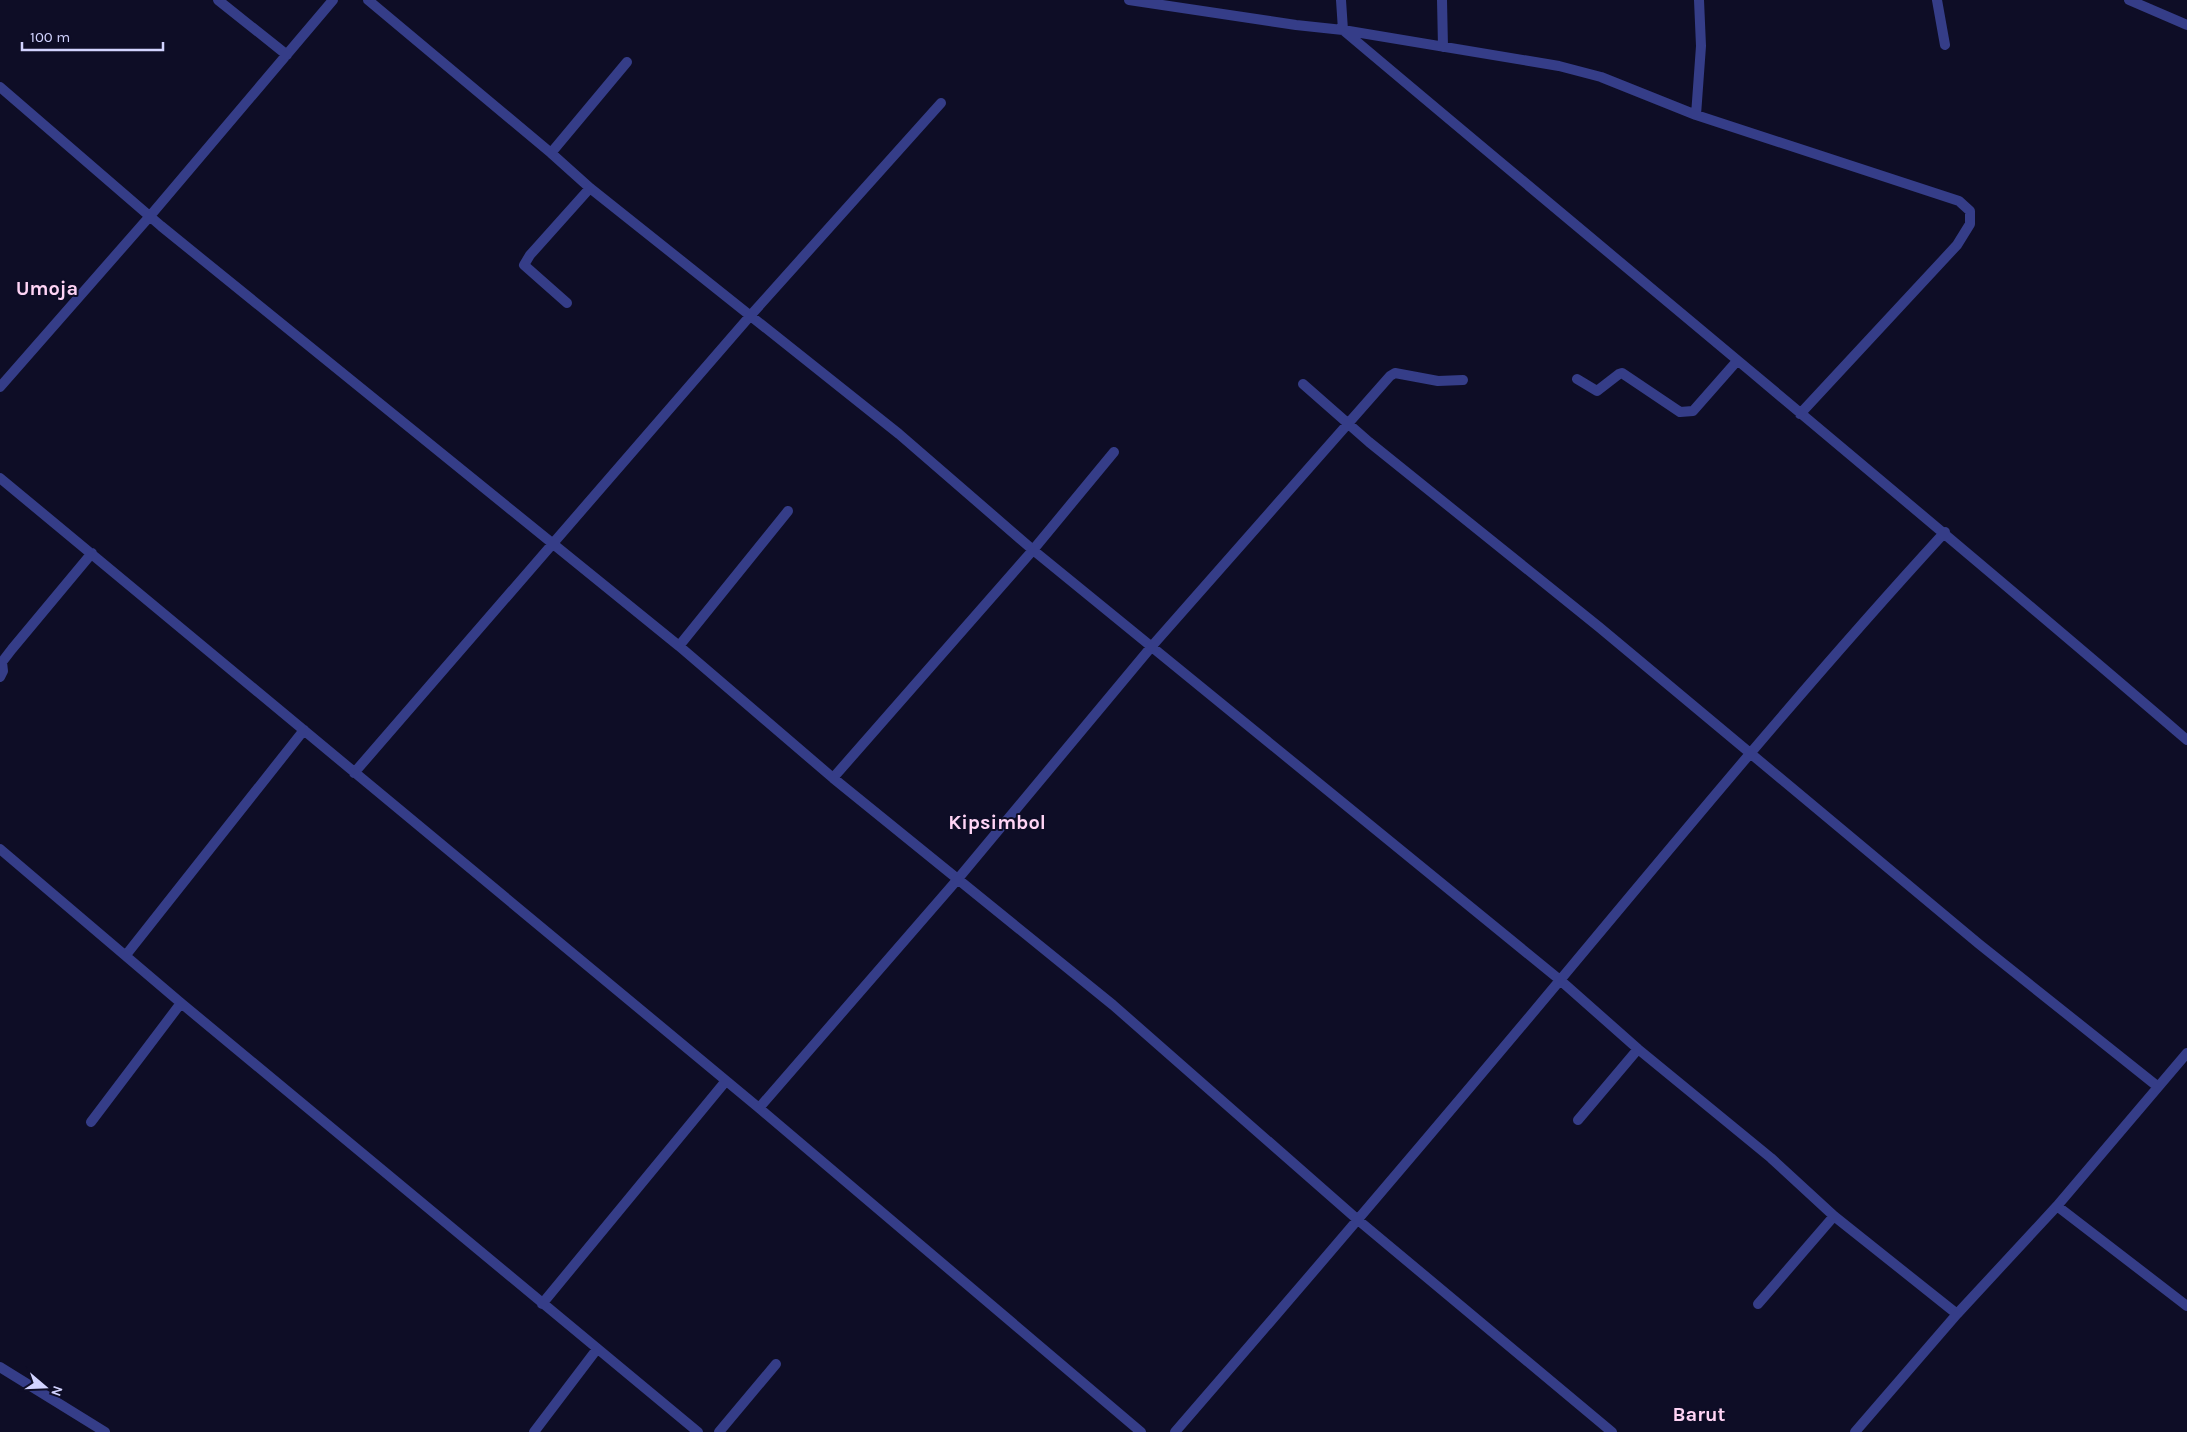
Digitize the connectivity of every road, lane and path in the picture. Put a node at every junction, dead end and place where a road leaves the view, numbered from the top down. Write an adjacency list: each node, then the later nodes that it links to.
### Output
1 (218, 0): 14 (street)
2 (333, 0): 14 (street)
3 (368, 0): 19 (street)
4 (1129, 0): 11 (street)
5 (1341, 0): 11 (street)
6 (1442, 0): 13 (street)
7 (1699, 0): 18 (street)
8 (1937, 0): 12 (street)
9 (2130, 0): 10 (street)
10 (2187, 25)
11 (1343, 30): 13 (street); 24 (street)
12 (1945, 45)
13 (1443, 46): 18 (street)
14 (287, 55): 21 (street)
15 (627, 62): 19 (street)
16 (0, 87): 21 (street)
17 (940, 103): 23 (street)
18 (1696, 114): 29 (street)
19 (551, 153): 20 (street)
20 (590, 188): 22 (street); 23 (street)
21 (150, 216): 28 (street); 35 (street)
22 (567, 303)
23 (750, 316): 35 (street); 36 (street)
24 (1737, 361): 25 (street); 29 (street)
25 (1578, 379)
26 (1463, 380): 30 (street)
27 (1303, 384): 30 (street)
28 (0, 387)
29 (1800, 414): 34 (street)
30 (1348, 423): 39 (street); 43 (street)
31 (1114, 452): 36 (street)
32 (0, 478): 37 (street)
33 (788, 511): 38 (street)
34 (1945, 532): 42 (street); 43 (street)
35 (553, 545): 38 (street); 44 (street)
36 (1033, 550): 39 (street); 45 (street)
37 (92, 553): 40 (street); 41 (street)
38 (679, 646): 45 (street)
39 (1152, 646): 47 (street); 49 (street)
40 (0, 677)
41 (304, 730): 44 (street); 48 (street)
42 (2187, 740)
43 (1749, 753): 49 (street); 54 (street)
44 (354, 773): 53 (street)
45 (833, 778): 47 (street)
46 (0, 849): 48 (street)
47 (957, 880): 55 (street); 60 (street)
48 (126, 955): 50 (street)
49 (1560, 980): 51 (street); 60 (street)
50 (181, 1003): 57 (street); 61 (street)
51 (1638, 1049): 56 (street); 59 (street)
52 (2187, 1053): 54 (street)
53 (725, 1082): 55 (street); 61 (street)
54 (2157, 1086): 58 (street)
55 (759, 1108): 72 (street)
56 (1578, 1120)
57 (91, 1122)
58 (2057, 1206): 63 (street); 64 (street)
59 (1834, 1216): 62 (street); 64 (street)
60 (1358, 1220): 73 (street); 74 (street)
61 (542, 1304): 65 (street)
62 (1758, 1304)
63 (2187, 1306)
64 (1957, 1314): 75 (street)
65 (597, 1349): 69 (street); 70 (street)
66 (776, 1364): 71 (street)
67 (0, 1367): 68 (street)
68 (105, 1432)
69 (534, 1432)
70 (698, 1432)
71 (719, 1432)
72 (1141, 1432)
73 (1175, 1432)
74 (1612, 1432)
75 (1855, 1432)

